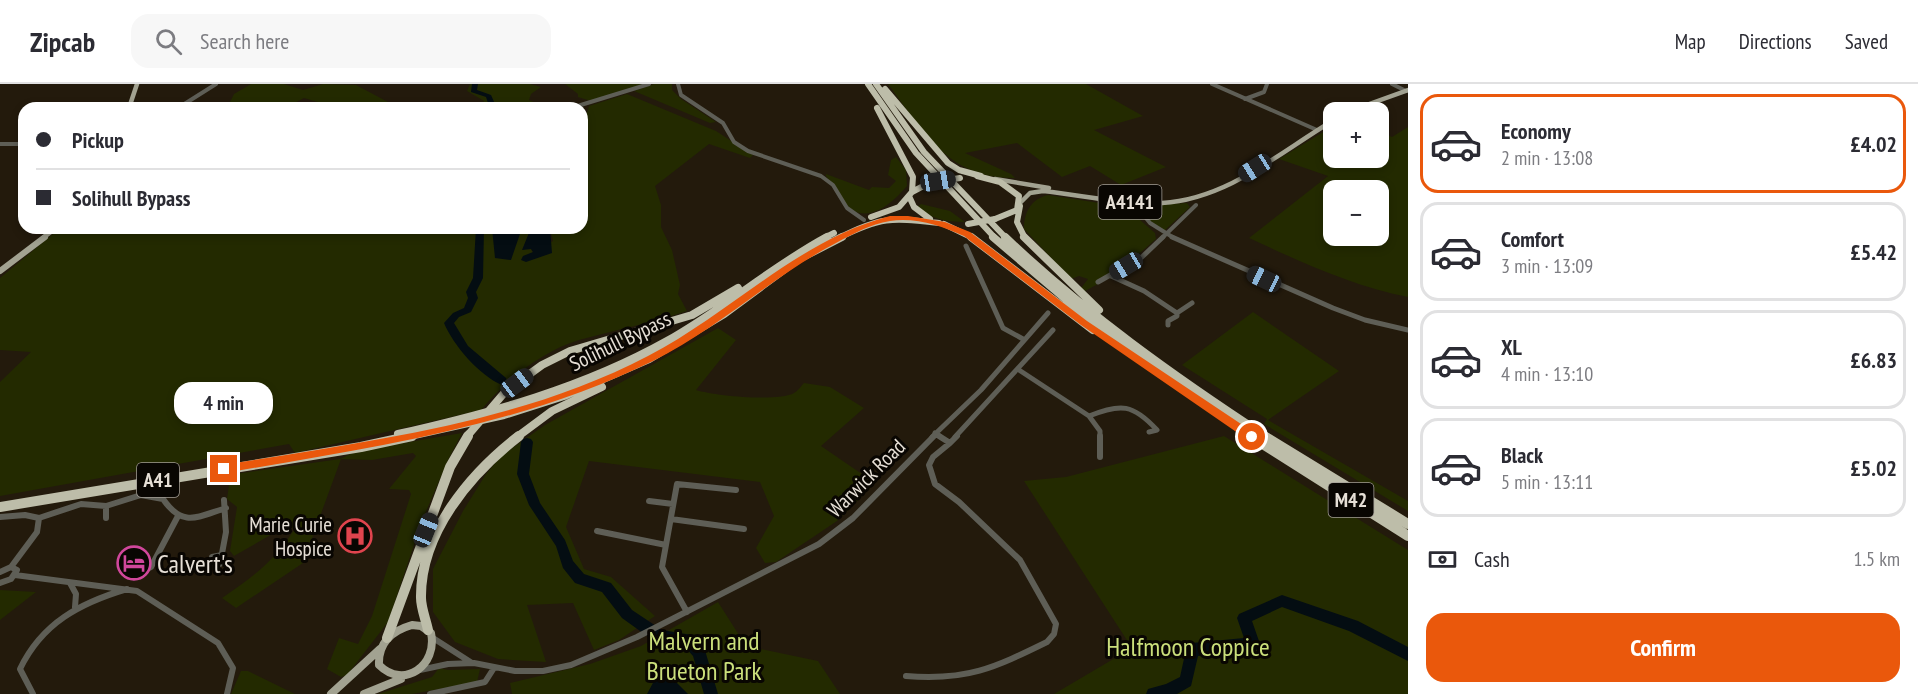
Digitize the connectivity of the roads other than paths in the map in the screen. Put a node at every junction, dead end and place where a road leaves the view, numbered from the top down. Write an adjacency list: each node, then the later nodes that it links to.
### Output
1 (136, 84): 13 (main road)
2 (216, 84): 14 (street)
3 (650, 84): 16 (street)
4 (678, 84): 32 (street)
5 (866, 84): 25 (highway); 51 (highway, M42)
6 (876, 84): 53 (highway, M42)
7 (882, 84): 21 (highway)
8 (1212, 84): 12 (street)
9 (1266, 84): 12 (street)
10 (1392, 84): 11 (street)
11 (1407, 91): 15 (main road)
12 (1245, 99): 18 (street)
13 (131, 102)
14 (188, 102)
15 (1371, 102)
16 (588, 103)
17 (1323, 126): 18 (main road, A4141)
18 (1317, 130): 23 (main road, A4141)
19 (0, 144): 20 (street)
20 (18, 144)
21 (981, 176): 22 (highway, A41); 25 (highway, A41, bridge)
22 (990, 178): 24 (main road, A4141); 29 (highway, A41)
23 (1228, 185): 26 (main road, A4141); 28 (main road, A4141)
24 (1080, 192): 26 (main road, A4141); 27 (main road)
25 (910, 194): 32 (highway, Solihull Bypass / A41); 33 (highway)
26 (1118, 199): 27 (main road, A4141); 29 (main road, A4141); 31 (street)
27 (1133, 202): 28 (main road, A4141); 31 (street)
28 (1156, 203): 31 (street)
29 (1020, 204): 33 (highway, A41, bridge); 53 (highway)
30 (1196, 205): 35 (street)
31 (1141, 213): 35 (street)
32 (864, 219): 37 (highway, Solihull Bypass / A41)
33 (942, 224): 50 (highway, Solihull Bypass / A41); 51 (highway)
34 (48, 234): 38 (main road)
35 (1167, 234): 39 (street); 46 (street)
36 (966, 246): 48 (street)
37 (788, 257): 58 (highway, Solihull Bypass / A41); 88 (highway, bridge)
38 (0, 271)
39 (1111, 276): 40 (street); 43 (street)
40 (1098, 282)
41 (1192, 303): 43 (street)
42 (1048, 313): 47 (street, Warwick Road)
43 (1177, 313): 44 (street)
44 (1160, 320)
45 (1053, 330): 49 (street)
46 (1408, 330)
47 (1029, 333): 48 (street, Warwick Road); 49 (street)
48 (1023, 339): 56 (street, Warwick Road)
49 (1041, 339): 52 (street)
50 (649, 360): 58 (highway, Solihull Bypass / A41); 87 (highway)
51 (1143, 362): 73 (highway, M42)
52 (1019, 370): 54 (street); 57 (street)
53 (1212, 401): 70 (highway, M42)
54 (1089, 416): 55 (street); 59 (street)
55 (1149, 432)
56 (935, 433): 57 (street); 86 (street, Warwick Road)
57 (950, 443): 94 (street)
58 (316, 454): 64 (highway, Solihull Bypass / A41)
59 (1100, 457)
60 (736, 490): 62 (street)
61 (649, 501): 62 (street)
62 (673, 504): 69 (street)
63 (106, 506): 65 (street); 67 (street); 68 (street)
64 (0, 507)
65 (178, 516): 75 (street); 81 (street)
66 (0, 518): 67 (street)
67 (39, 518): 78 (street)
68 (106, 518)
69 (671, 519): 71 (street); 74 (street)
70 (1408, 524)
71 (744, 529)
72 (597, 531): 74 (street)
73 (1408, 536)
74 (666, 545): 86 (street)
75 (222, 555): 76 (street); 77 (street)
76 (212, 557)
77 (220, 564)
78 (11, 567): 79 (street); 80 (street)
79 (0, 572)
80 (15, 575): 82 (street); 83 (street)
81 (140, 578)
82 (0, 583)
83 (70, 583): 84 (street); 85 (street)
84 (129, 589): 85 (street); 96 (street)
85 (75, 606): 95 (street)
86 (687, 612): 91 (street, Warwick Road)
87 (431, 634): 88 (main road); 90 (street); 92 (main road)
88 (387, 638): 89 (main road)
89 (380, 649): 93 (main road); 97 (main road)
90 (474, 663): 91 (street); 92 (street)
91 (494, 668): 99 (street)
92 (420, 670): 93 (main road)
93 (406, 676): 98 (main road)
94 (906, 676)
95 (33, 694)
96 (227, 694)
97 (331, 694)
98 (364, 694)
99 (430, 694)

